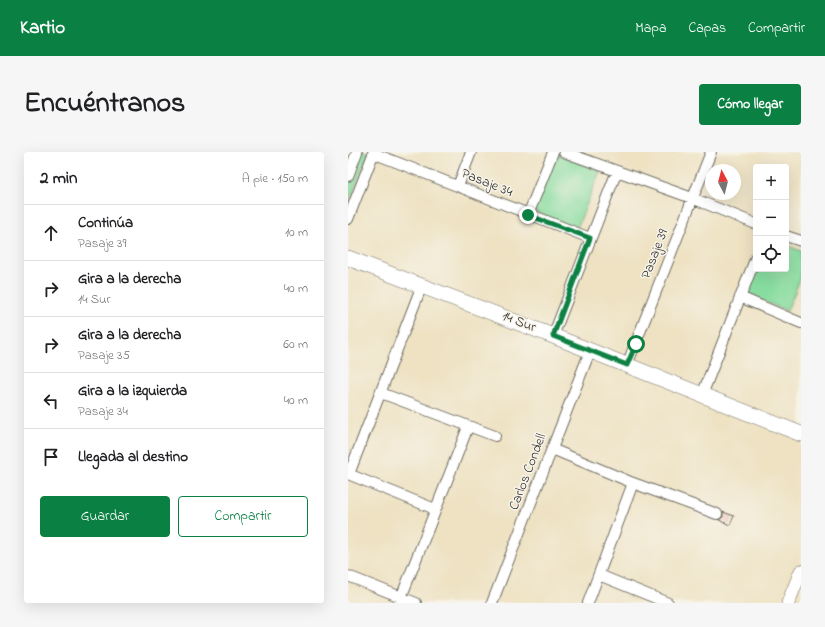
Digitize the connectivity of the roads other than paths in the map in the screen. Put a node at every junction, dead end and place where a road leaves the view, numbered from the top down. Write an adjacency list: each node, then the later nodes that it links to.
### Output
1 (358, 152): 8 (street)
2 (472, 152): 9 (street)
3 (553, 152): 11 (street)
4 (564, 152): 7 (street)
5 (711, 152): 10 (street, Pasaje 39)
6 (374, 153): 9 (street, Pasaje 34); 12 (street)
7 (616, 171): 10 (street); 15 (street)
8 (348, 176)
9 (458, 186): 11 (street, Pasaje 34)
10 (692, 198): 13 (street); 24 (street, Pasaje 39)
11 (528, 215): 15 (street, Pasaje 34)
12 (348, 219)
13 (753, 223)
14 (789, 237): 16 (street)
15 (590, 238): 22 (street)
16 (801, 241)
17 (348, 258): 19 (main road, 14 Sur)
18 (753, 264): 20 (street)
19 (422, 285): 22 (main road, 14 Sur); 25 (street)
20 (740, 297): 21 (street); 26 (street)
21 (801, 323)
22 (553, 336): 23 (main road, 14 Sur)
23 (590, 351): 24 (main road, 14 Sur); 30 (street, Carlos Condell)
24 (627, 365): 26 (main road, 14 Sur)
25 (382, 393): 27 (street); 31 (street)
26 (702, 395): 28 (main road, 14 Sur)
27 (468, 427): 29 (street); 33 (street)
28 (801, 434)
29 (495, 436)
30 (552, 449): 32 (street); 41 (street, Carlos Condell)
31 (348, 474): 33 (street)
32 (633, 483): 34 (street); 36 (street)
33 (435, 509): 39 (street)
34 (717, 514)
35 (801, 571): 38 (street)
36 (598, 574): 42 (street); 43 (street)
37 (348, 576): 39 (street)
38 (798, 588): 44 (street)
39 (400, 600): 40 (street)
40 (416, 603)
41 (492, 603)
42 (588, 603)
43 (668, 603)
44 (788, 603)

